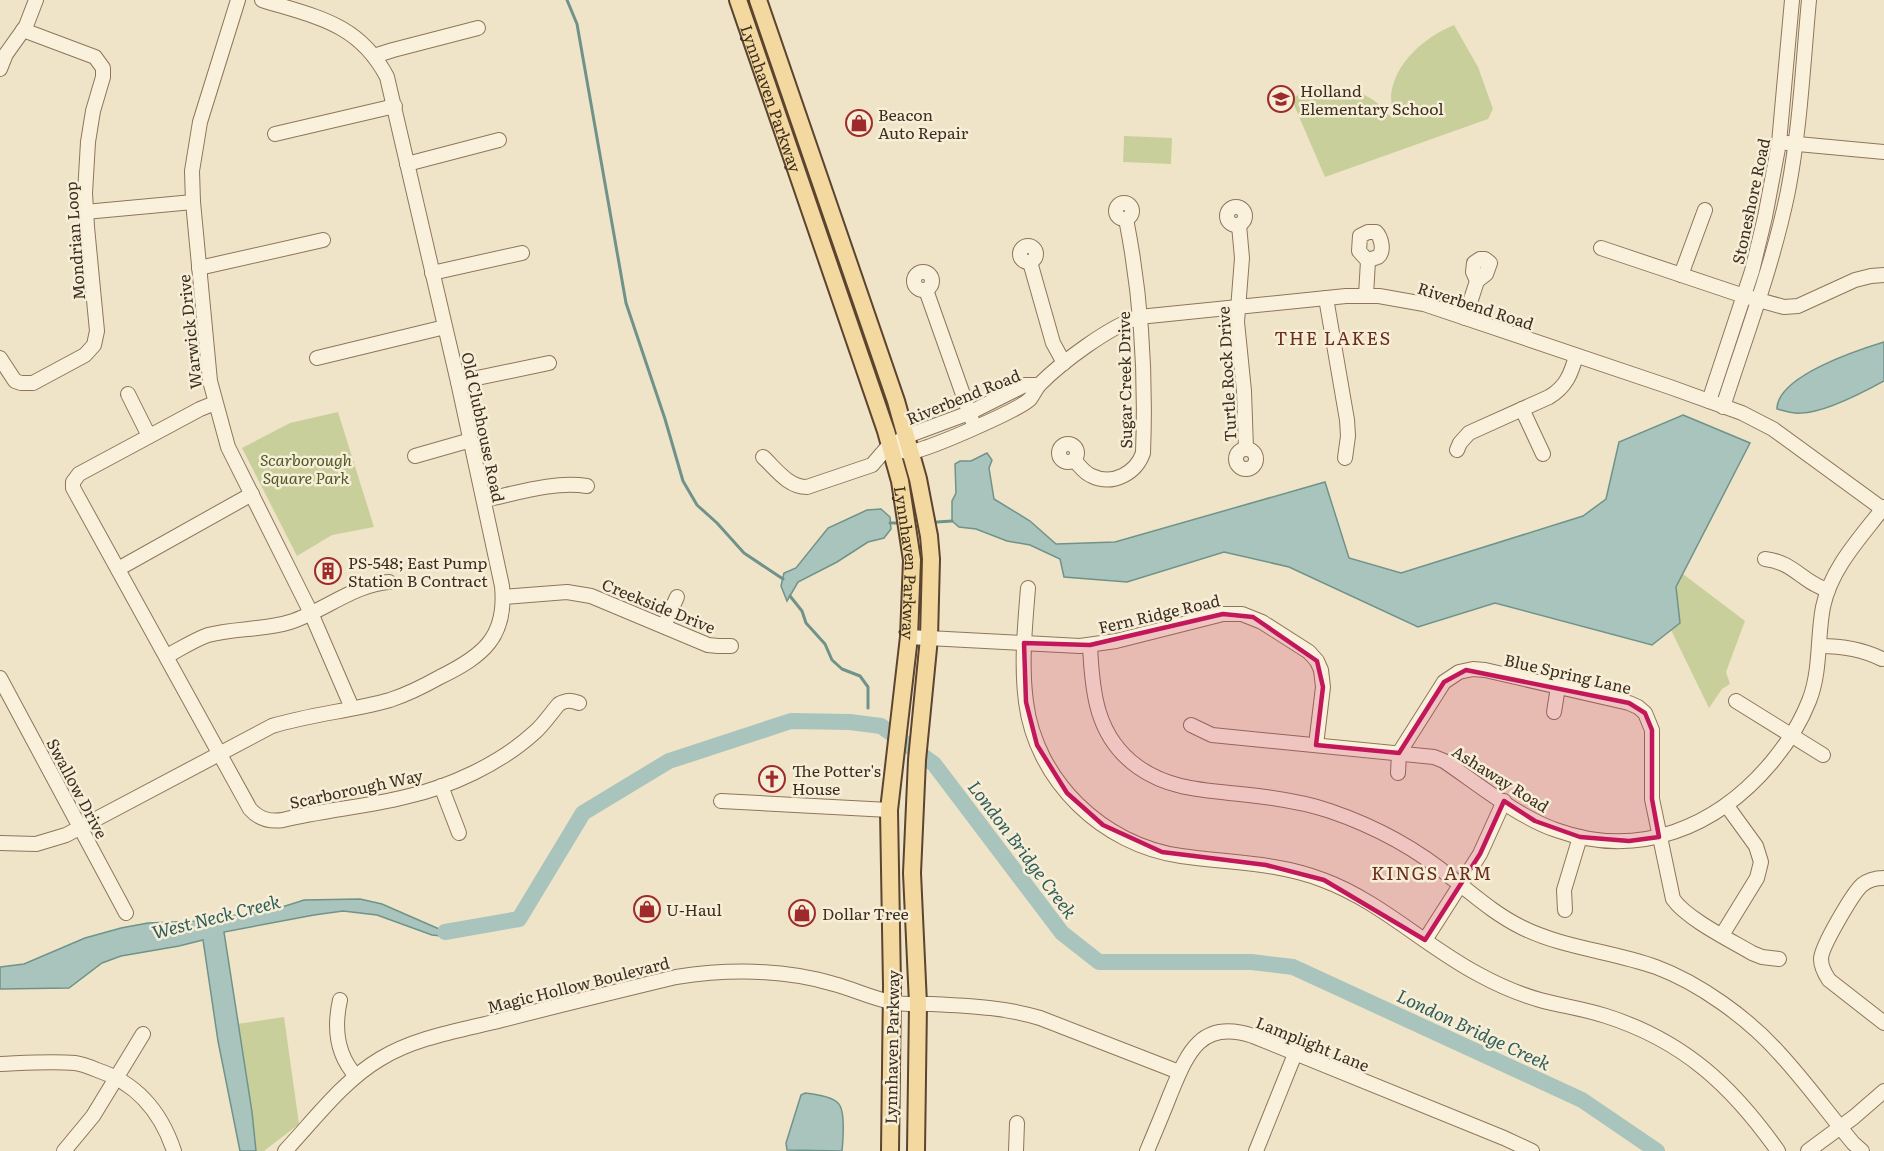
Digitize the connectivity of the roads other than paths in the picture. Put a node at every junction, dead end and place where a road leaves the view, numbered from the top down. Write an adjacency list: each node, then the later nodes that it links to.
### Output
1 (36, 0): 9 (street)
2 (238, 0): 19 (street, Warwick Drive)
3 (262, 0): 10 (street, Old Clubhouse Road)
4 (738, 0): 60 (main road, Lynnhaven Parkway)
5 (758, 0): 58 (main road, Lynnhaven Parkway)
6 (1792, 0): 15 (street, Stoneshore Road)
7 (1809, 0): 16 (street)
8 (478, 28): 10 (street)
9 (23, 30): 11 (street); 21 (street, Mondrian Loop)
10 (375, 56): 12 (street, Old Clubhouse Road)
11 (0, 69)
12 (395, 106): 13 (street); 18 (street, Old Clubhouse Road)
13 (275, 134)
14 (499, 140): 18 (street)
15 (1779, 143): 16 (street); 36 (street, Stoneshore Road)
16 (1795, 144): 17 (street); 38 (street)
17 (1884, 152)
18 (407, 164): 30 (street, Old Clubhouse Road)
19 (193, 202): 21 (street); 29 (street, Warwick Drive)
20 (1705, 210): 31 (street)
21 (86, 212): 44 (street, Mondrian Loop)
22 (1126, 219): 40 (street, Sugar Creek Drive)
23 (1239, 225): 39 (street, Turtle Rock Drive)
24 (323, 240): 29 (street)
25 (1601, 248): 31 (street)
26 (522, 253): 30 (street)
27 (1368, 261): 35 (street)
28 (1030, 262): 47 (street)
29 (199, 268): 52 (street, Warwick Drive)
30 (432, 273): 42 (street, Old Clubhouse Road)
31 (1681, 275): 36 (street)
32 (1884, 275): 38 (street)
33 (1477, 281): 41 (street)
34 (926, 290): 55 (street)
35 (1366, 295): 37 (street, Riverbend Road); 41 (street, Riverbend Road)
36 (1744, 296): 38 (street); 51 (street, Stoneshore Road)
37 (1326, 298): 39 (street, Riverbend Road); 67 (street)
38 (1758, 300): 53 (street)
39 (1238, 307): 40 (street, Riverbend Road); 61 (street, Turtle Rock Drive)
40 (1139, 317): 47 (street, Riverbend Road); 68 (street, Sugar Creek Drive)
41 (1464, 318): 43 (street, Riverbend Road)
42 (445, 327): 45 (street); 48 (street, Old Clubhouse Road)
43 (1576, 356): 51 (street, Riverbend Road); 54 (street)
44 (0, 358)
45 (316, 358)
46 (549, 363): 48 (street)
47 (1064, 363): 49 (street, Riverbend Road)
48 (458, 382): 59 (street, Old Clubhouse Road)
49 (1038, 385): 55 (street, Riverbend Road); 56 (street, Riverbend Road)
50 (128, 394): 57 (street)
51 (1709, 401): 53 (street, Riverbend Road)
52 (215, 403): 57 (street); 70 (street, Warwick Drive)
53 (1723, 407): 72 (street, Riverbend Road)
54 (1522, 409): 62 (street); 64 (street)
55 (969, 413): 56 (street); 58 (street, Riverbend Road)
56 (974, 428): 63 (street, Riverbend Road)
57 (149, 436): 74 (street)
58 (907, 436): 60 (street, Riverbend Road); 63 (main road, Lynnhaven Parkway)
59 (471, 440): 65 (street); 71 (street, Old Clubhouse Road)
60 (891, 447): 63 (street, Riverbend Road); 66 (street); 82 (main road, Lynnhaven Parkway)
61 (1246, 449)
62 (1457, 450)
63 (911, 453): 83 (main road, Lynnhaven Parkway)
64 (1543, 454)
65 (415, 456)
66 (763, 457)
67 (1345, 458)
68 (1074, 460)
69 (587, 486): 71 (street)
70 (252, 494): 74 (street); 80 (street, Warwick Drive)
71 (484, 500): 78 (street, Old Clubhouse Road)
72 (1883, 508): 77 (street, Ashaway Road)
73 (1765, 559): 77 (street)
74 (118, 569): 88 (street)
75 (389, 582): 80 (street)
76 (1028, 588): 84 (street)
77 (1828, 590): 87 (street, Ashaway Road)
78 (503, 597): 81 (street, Creekside Drive); 94 (street, Old Clubhouse Road)
79 (677, 597): 81 (street)
80 (311, 613): 88 (street); 94 (street, Warwick Drive)
81 (664, 626): 86 (street, Creekside Drive)
82 (909, 637): 83 (street, Fern Ridge Road); 107 (main road, Lynnhaven Parkway)
83 (929, 638): 84 (street, Fern Ridge Road); 115 (main road, Lynnhaven Parkway)
84 (1024, 643): 85 (street, Fern Ridge Road); 119 (street)
85 (1090, 645): 98 (street, Fern Ridge Road); 114 (street)
86 (731, 646)
87 (1820, 646): 89 (street); 97 (street, Ashaway Road)
88 (167, 656): 99 (street)
89 (1882, 659)
90 (2, 683): 108 (street, Swallow Drive)
91 (1558, 687): 95 (street); 100 (street, Blue Spring Lane); 111 (street, Blue Spring Lane)
92 (1736, 701): 97 (street)
93 (579, 703): 103 (street, Scarborough Way)
94 (352, 708): 99 (street, Old Clubhouse Road)
95 (1554, 712)
96 (1191, 725): 98 (street, Ashaway Road)
97 (1792, 735): 101 (street); 106 (street, Ashaway Road)
98 (1316, 745): 100 (street, Ashaway Road)
99 (220, 753): 103 (street, Scarborough Way); 108 (street, Old Clubhouse Road)
100 (1399, 753): 102 (street); 105 (street, Ashaway Road)
101 (1823, 755)
102 (1398, 773)
103 (441, 786): 109 (street)
104 (721, 801): 107 (street)
105 (1504, 801): 110 (street, Ashaway Road); 114 (street)
106 (1726, 806): 111 (street, Ashaway Road); 118 (street)
107 (889, 810): 115 (main road); 122 (main road, Lynnhaven Parkway)
108 (80, 827): 112 (street, Old Clubhouse Road); 117 (street, Swallow Drive)
109 (459, 832)
110 (1580, 837): 111 (street, Ashaway Road); 116 (street)
111 (1659, 837): 118 (street, Blue Spring Lane)
112 (0, 843)
113 (1884, 878): 124 (street)
114 (1460, 885): 119 (street); 133 (street)
115 (912, 894): 123 (main road, Lynnhaven Parkway)
116 (1565, 910)
117 (126, 913)
118 (1722, 935): 120 (street, Blue Spring Lane)
119 (1425, 940): 143 (street)
120 (1779, 959)
121 (340, 999): 129 (street)
122 (892, 1002): 123 (street, Magic Hollow Boulevard); 129 (street, Magic Hollow Boulevard); 138 (main road, Lynnhaven Parkway)
123 (918, 1004): 128 (street); 139 (main road, Lynnhaven Parkway)
124 (1884, 1023)
125 (143, 1034): 130 (street)
126 (1295, 1054): 128 (street, Lamplight Lane); 134 (street); 142 (street, Lamplight Lane)
127 (0, 1064): 130 (street)
128 (1179, 1072): 141 (street, Lamplight Lane)
129 (356, 1076): 137 (street, Magic Hollow Boulevard)
130 (117, 1078): 135 (street); 136 (street)
131 (1884, 1091): 133 (street)
132 (1017, 1123): 140 (street)
133 (1840, 1128): 144 (street); 145 (street)
134 (1260, 1150)
135 (64, 1151)
136 (174, 1151)
137 (285, 1151)
138 (890, 1151)
139 (916, 1151)
140 (1016, 1151)
141 (1148, 1151)
142 (1533, 1151)
143 (1778, 1151)
144 (1808, 1151)
145 (1862, 1151)

